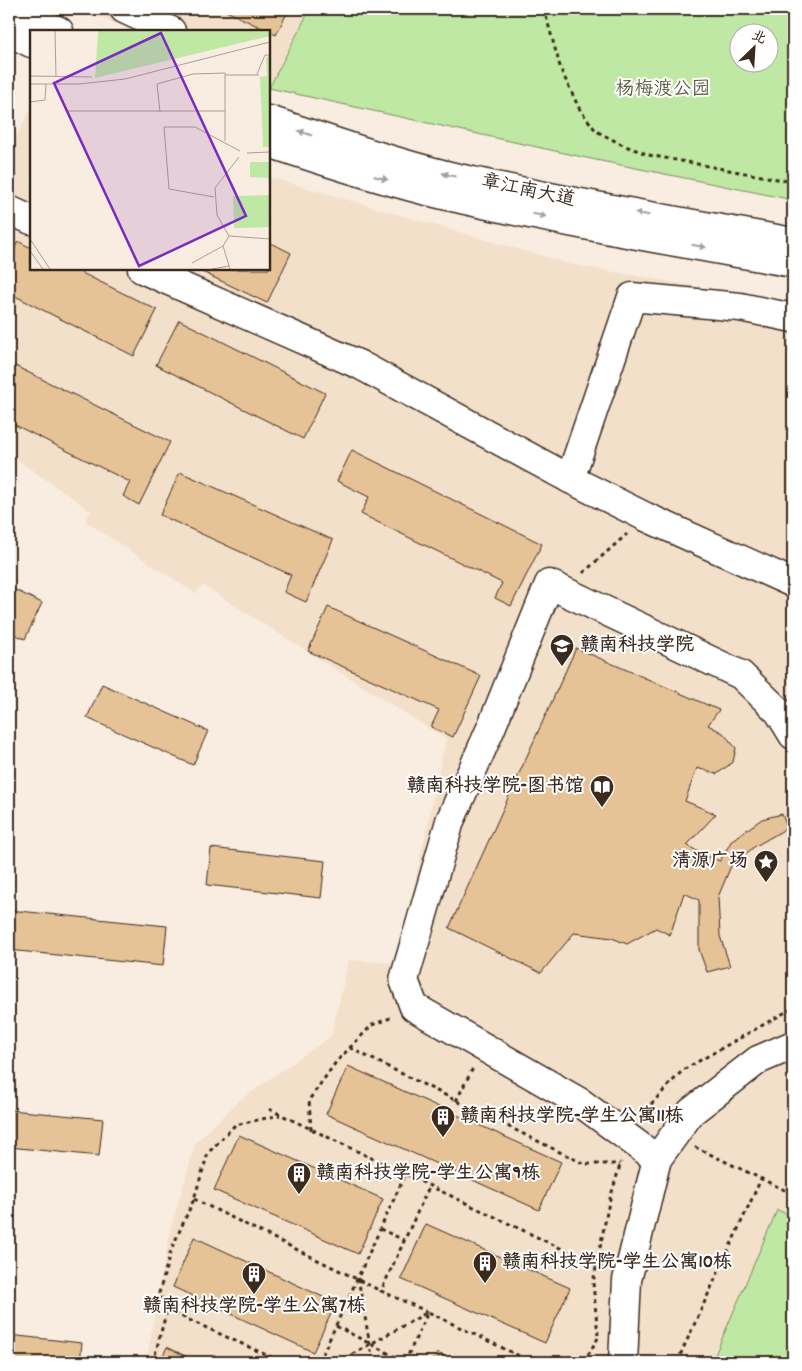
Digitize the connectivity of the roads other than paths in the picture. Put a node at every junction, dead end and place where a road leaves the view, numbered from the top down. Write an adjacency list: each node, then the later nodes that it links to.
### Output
1 (11, 9): 3 (street)
2 (124, 9): 4 (street)
3 (56, 30)
4 (169, 30)
5 (9, 32): 6 (street)
6 (30, 42)
7 (270, 121): 9 (street, 章江南大道, one-way to 7)
8 (270, 143): 9 (street, 章江南大道)
9 (338, 155): 12 (street, 章江南大道, one-way to 9); 13 (street, 章江南大道, one-way to 13)
10 (9, 210): 11 (street)
11 (30, 220)
12 (793, 242)
13 (793, 263)
14 (144, 270): 16 (street)
15 (793, 318): 16 (street)
16 (570, 479): 17 (street)
17 (793, 583)
18 (793, 735): 20 (street)
19 (793, 1045): 20 (street)
20 (656, 1166): 21 (street)
21 (623, 1362)

